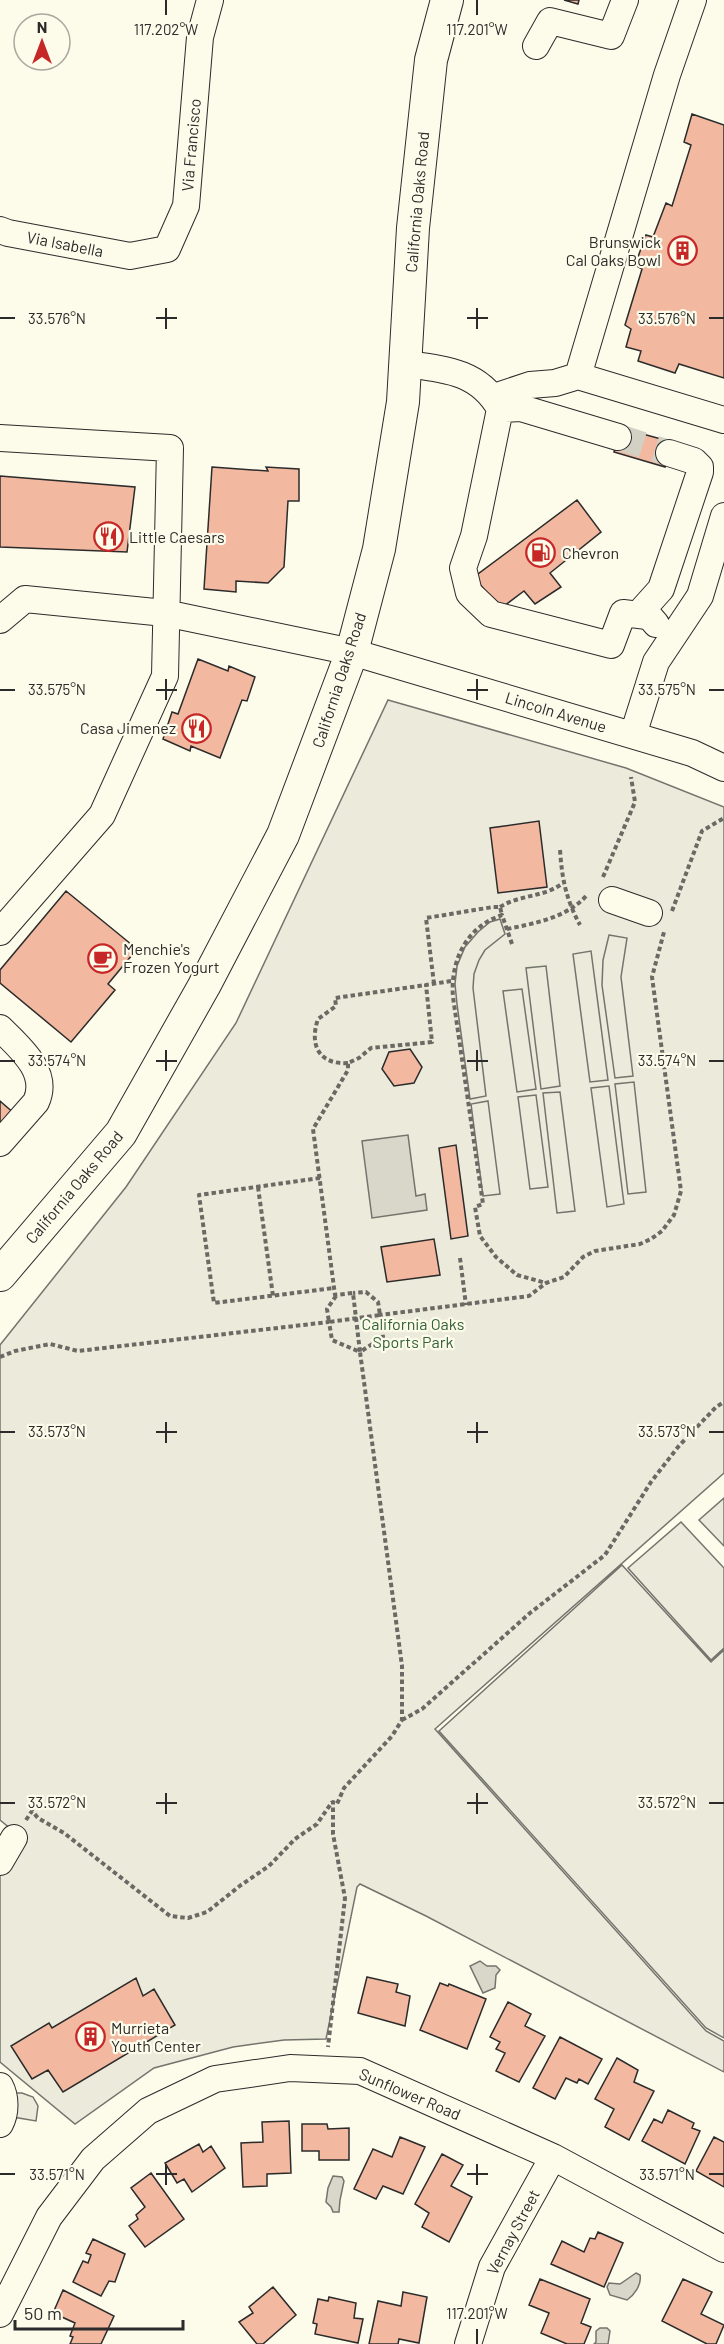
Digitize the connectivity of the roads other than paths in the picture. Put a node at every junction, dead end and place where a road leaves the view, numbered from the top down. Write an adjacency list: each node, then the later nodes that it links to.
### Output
1 (210, 0): 7 (street, Via Francisco)
2 (447, 0): 8 (main road, California Oaks Road)
3 (625, 0): 5 (street)
4 (693, 0): 9 (street)
5 (536, 46)
6 (0, 230): 7 (street, Via Isabella)
7 (130, 256)
8 (405, 364): 10 (street); 20 (main road, California Oaks Road)
9 (578, 376): 10 (street); 11 (street)
10 (497, 403): 12 (street); 17 (street)
11 (724, 420)
12 (618, 437)
13 (0, 438): 16 (street)
14 (669, 453): 17 (street)
15 (724, 516): 19 (street)
16 (165, 613): 18 (street, Lincoln Avenue); 20 (street, Lincoln Avenue); 25 (street)
17 (647, 616): 19 (street)
18 (0, 620)
19 (671, 638): 21 (street)
20 (352, 652): 21 (street, Lincoln Avenue); 28 (main road, California Oaks Road)
21 (633, 735): 22 (street, Lincoln Avenue)
22 (724, 768)
23 (603, 889): 24 (street)
24 (662, 918)
25 (0, 932)
26 (0, 1028): 27 (street)
27 (0, 1143)
28 (0, 1275)
29 (14, 1838): 30 (street)
30 (0, 1862)
31 (0, 2086): 32 (street)
32 (0, 2124)
33 (553, 2157): 34 (street, Sunflower Road); 35 (street, Sunflower Road); 36 (street, Vernay Street)
34 (724, 2249)
35 (0, 2314)
36 (468, 2344)

